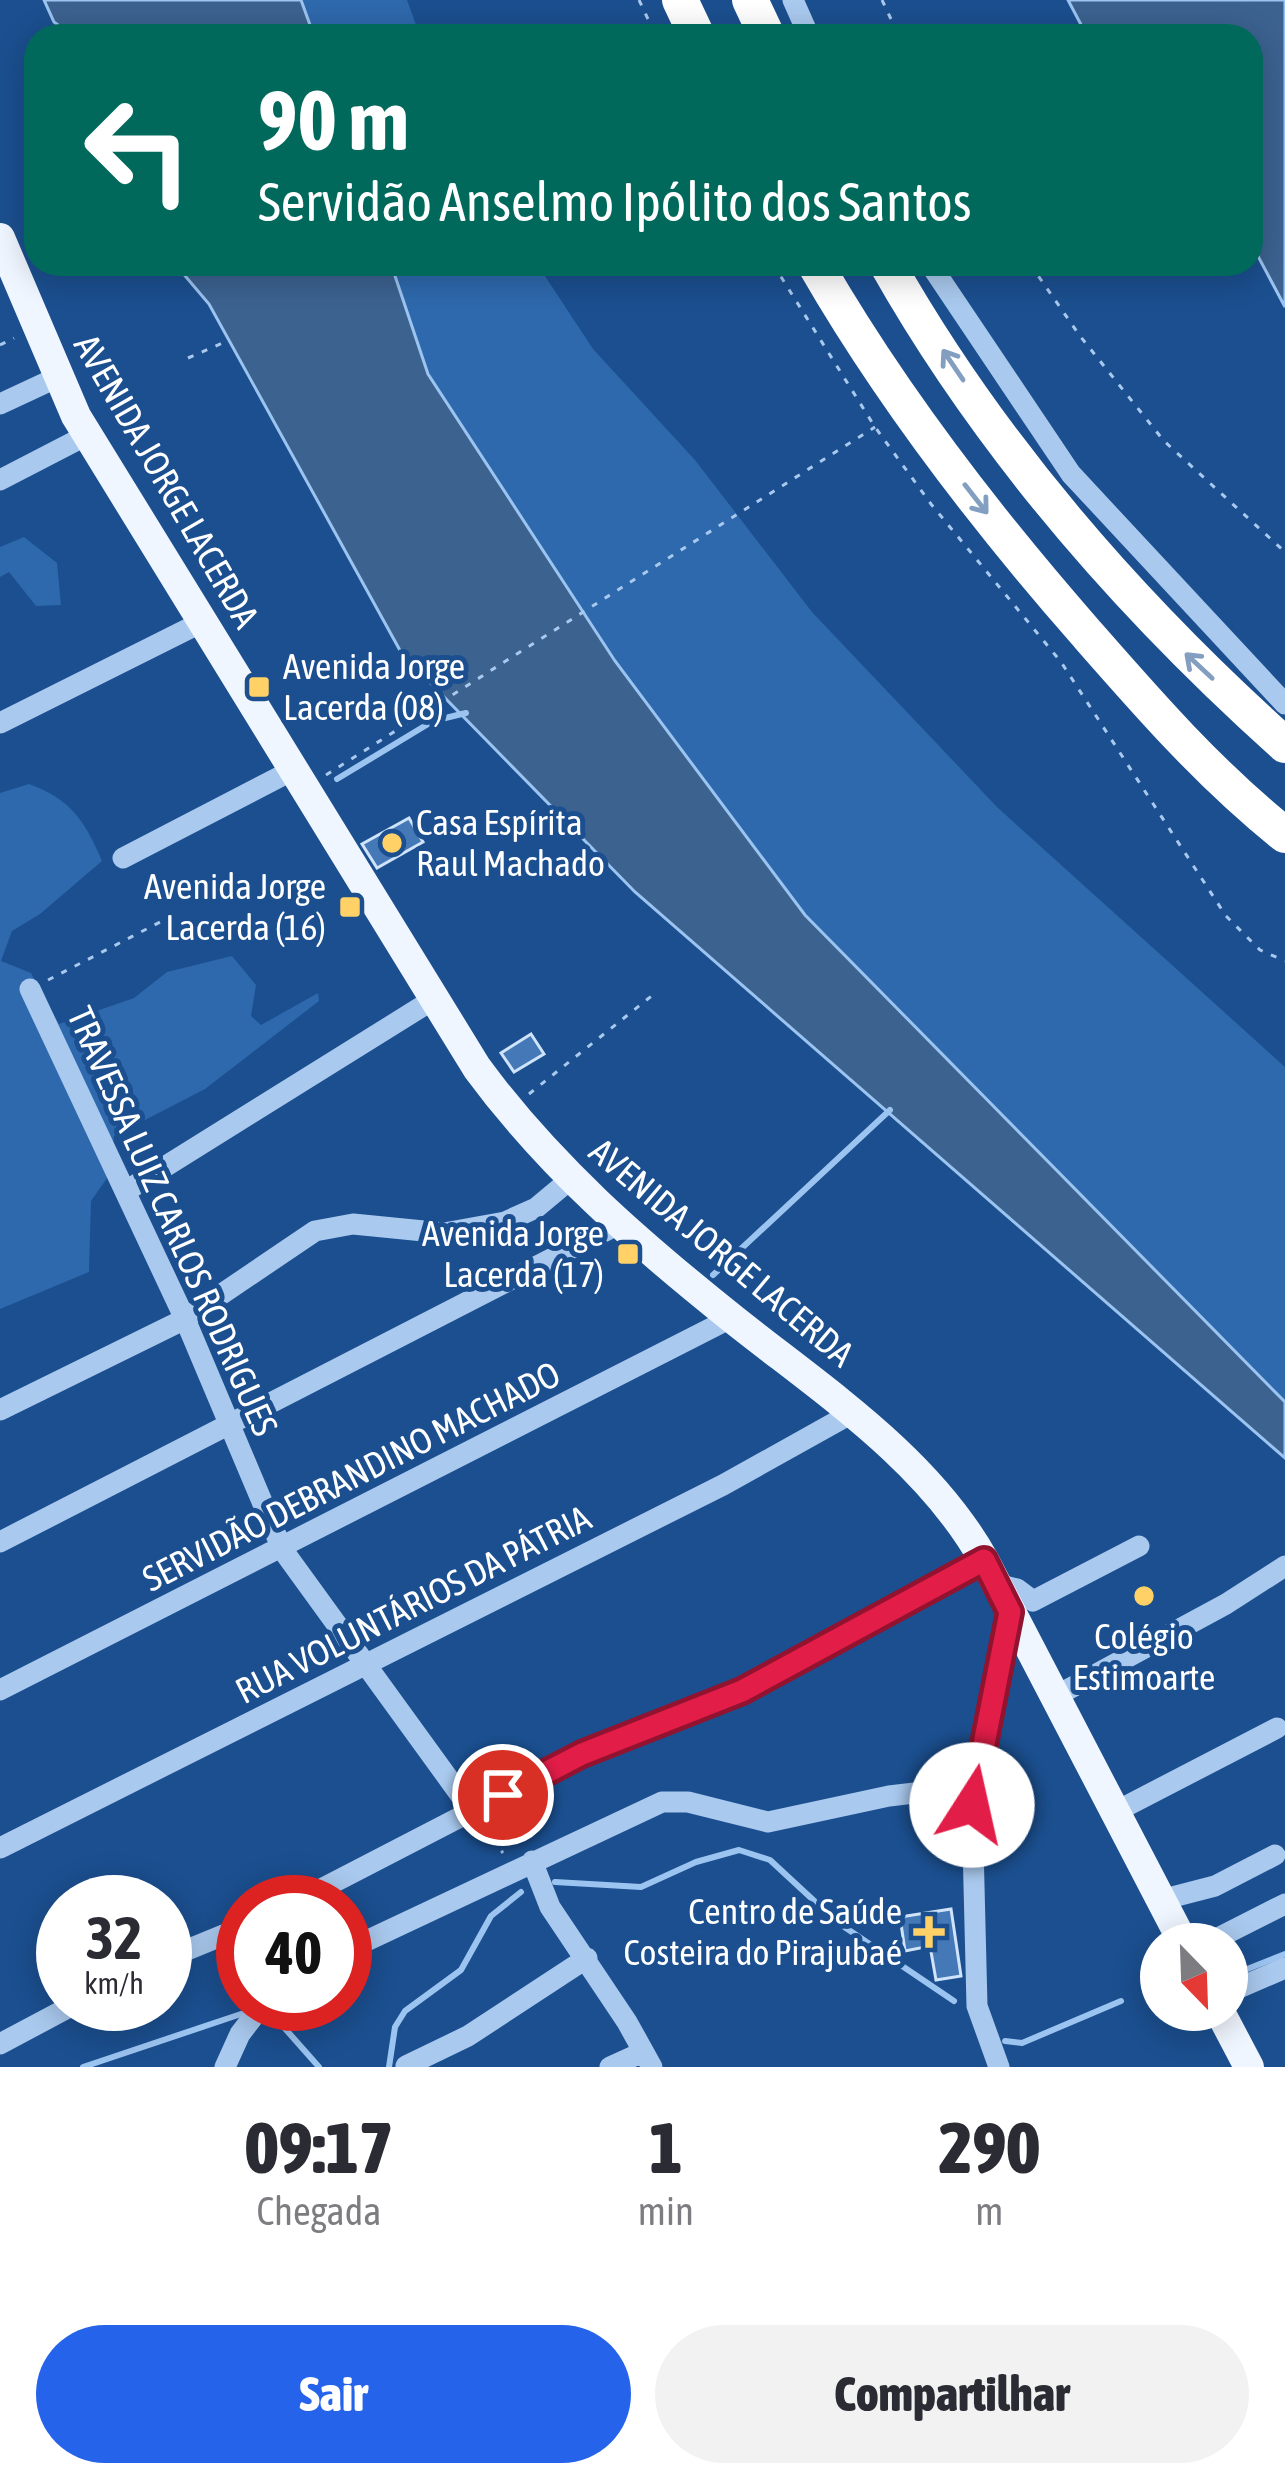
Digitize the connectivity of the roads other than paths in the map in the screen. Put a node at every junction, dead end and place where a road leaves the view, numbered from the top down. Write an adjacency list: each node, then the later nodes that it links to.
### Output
1 (3, 253): 5 (main road, AVENIDA JORGE LACERDA)
2 (822, 276): 14 (highway, one-way to 14)
3 (895, 276): 12 (highway, one-way to 3)
4 (938, 276): 10 (street)
5 (58, 376): 6 (street); 7 (main road, AVENIDA JORGE LACERDA)
6 (0, 404)
7 (87, 435): 8 (street); 9 (main road, AVENIDA JORGE LACERDA)
8 (0, 480)
9 (200, 622): 11 (street); 13 (main road, AVENIDA JORGE LACERDA)
10 (1285, 704)
11 (0, 723)
12 (1285, 745)
13 (298, 779): 15 (street); 17 (main road, AVENIDA JORGE LACERDA)
14 (1285, 835)
15 (123, 858)
16 (30, 989): 19 (street, TRAVESSA LUIZ CARLOS RODRIGUES)
17 (434, 999): 18 (main road, AVENIDA JORGE LACERDA); 19 (street)
18 (572, 1178): 20 (main road, AVENIDA JORGE LACERDA); 22 (street)
19 (126, 1191): 22 (street, TRAVESSA LUIZ CARLOS RODRIGUES)
20 (617, 1225): 21 (main road, AVENIDA JORGE LACERDA); 25 (street)
21 (731, 1318): 24 (main road, AVENIDA JORGE LACERDA); 28 (street, SERVIDÃO DEBRANDINO MACHADO)
22 (185, 1319): 23 (street); 25 (street, TRAVESSA LUIZ CARLOS RODRIGUES)
23 (0, 1410)
24 (852, 1413): 30 (main road, AVENIDA JORGE LACERDA); 31 (street, RUA VOLUNTÁRIOS DA PÁTRIA)
25 (230, 1424): 26 (street); 28 (street, TRAVESSA LUIZ CARLOS RODRIGUES)
26 (0, 1542)
27 (1139, 1546): 30 (street)
28 (282, 1549): 31 (street, TRAVESSA LUIZ CARLOS RODRIGUES); 32 (street, SERVIDÃO DEBRANDINO MACHADO)
29 (1285, 1566): 33 (street)
30 (997, 1586): 33 (main road, AVENIDA JORGE LACERDA); 35 (street); 36 (street)
31 (364, 1665): 36 (street, TRAVESSA LUIZ CARLOS RODRIGUES); 38 (street, RUA VOLUNTÁRIOS DA PÁTRIA)
32 (0, 1690)
33 (1054, 1697): 37 (main road, AVENIDA JORGE LACERDA)
34 (1277, 1728): 37 (street)
35 (974, 1786): 40 (street); 58 (street)
36 (468, 1806): 41 (street)
37 (1114, 1812): 42 (main road, AVENIDA JORGE LACERDA)
38 (0, 1848)
39 (1275, 1855): 42 (street)
40 (523, 1865): 46 (street); 47 (street)
41 (344, 1875)
42 (1161, 1900): 44 (main road, AVENIDA JORGE LACERDA)
43 (1285, 1904): 45 (street)
44 (1173, 1923)
45 (1247, 1923)
46 (372, 1938)
47 (587, 1958): 54 (street); 56 (street)
48 (1285, 1968): 49 (street)
49 (1248, 1984)
50 (36, 2025): 53 (street)
51 (242, 2031): 55 (street)
52 (1230, 2031): 59 (main road)
53 (0, 2044)
54 (647, 2060): 57 (street)
55 (232, 2065)
56 (406, 2066)
57 (610, 2067)
58 (999, 2067)
59 (1249, 2067)

